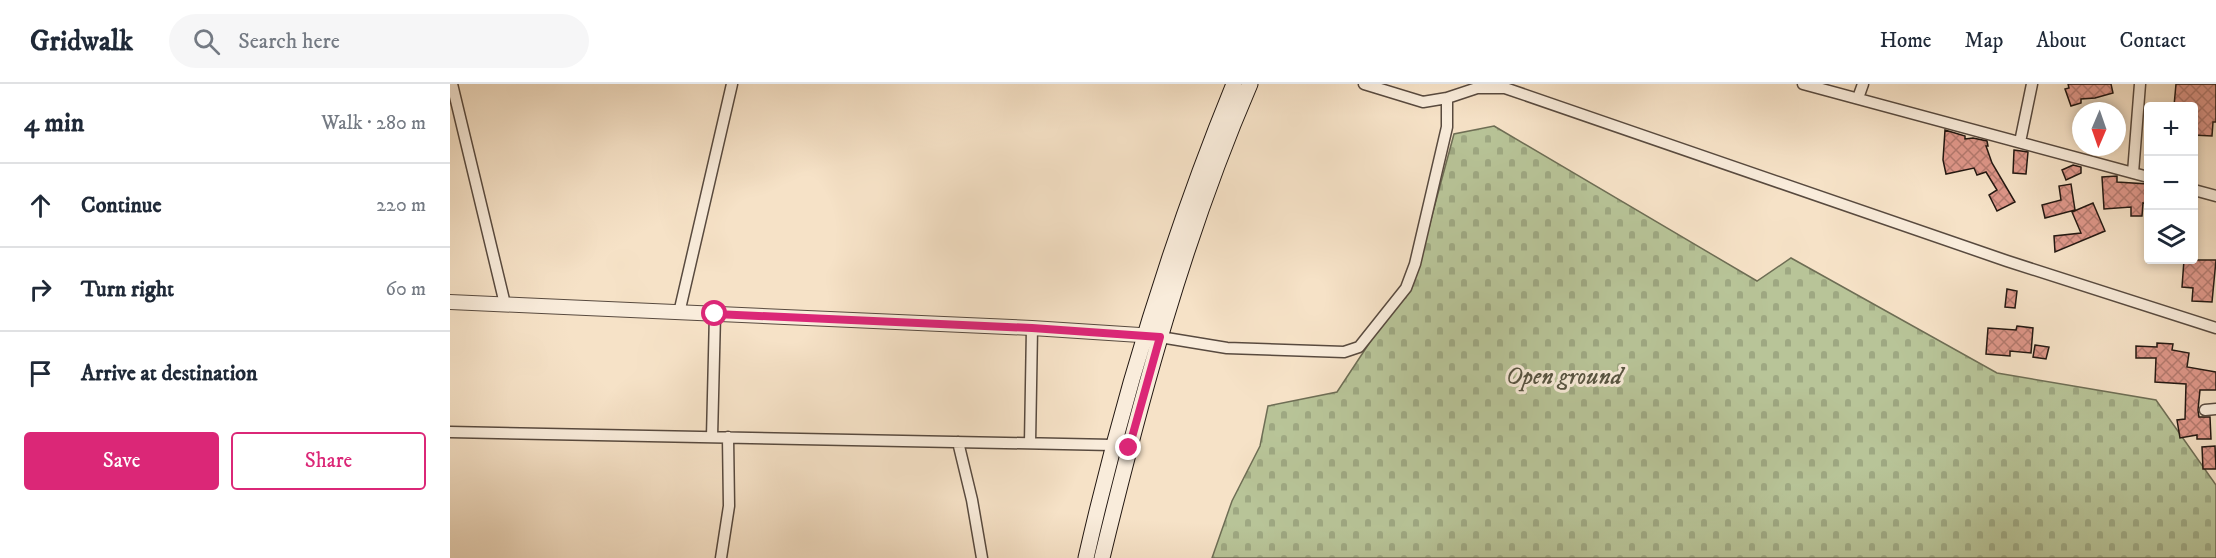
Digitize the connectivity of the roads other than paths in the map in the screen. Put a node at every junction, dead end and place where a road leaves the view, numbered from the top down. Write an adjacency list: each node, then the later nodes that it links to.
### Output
1 (452, 84): 18 (street)
2 (732, 84): 19 (street)
3 (1234, 84): 23 (main road)
4 (1250, 84): 24 (main road)
5 (1364, 84): 10 (street)
6 (1803, 84): 11 (street)
7 (1863, 84): 11 (street)
8 (2032, 84): 12 (street)
9 (2140, 84): 13 (street)
10 (1447, 98): 22 (street); 24 (street)
11 (1858, 98): 12 (street)
12 (2020, 142): 13 (street)
13 (2133, 173): 14 (street)
14 (2144, 176)
15 (2198, 191): 16 (street)
16 (2216, 196)
17 (450, 302): 18 (street)
18 (504, 304): 19 (street)
19 (679, 314): 20 (street)
20 (715, 314): 21 (street); 26 (street)
21 (1032, 328): 23 (street); 29 (street)
22 (2216, 328)
23 (1144, 335): 24 (street); 30 (main road)
24 (1160, 337): 34 (main road)
25 (450, 432): 26 (street)
26 (712, 437): 27 (street)
27 (728, 437): 28 (street); 31 (street)
28 (958, 442): 29 (street); 32 (street)
29 (1030, 443): 30 (street)
30 (1112, 445): 33 (main road)
31 (721, 558)
32 (981, 558)
33 (1086, 558)
34 (1102, 558)

